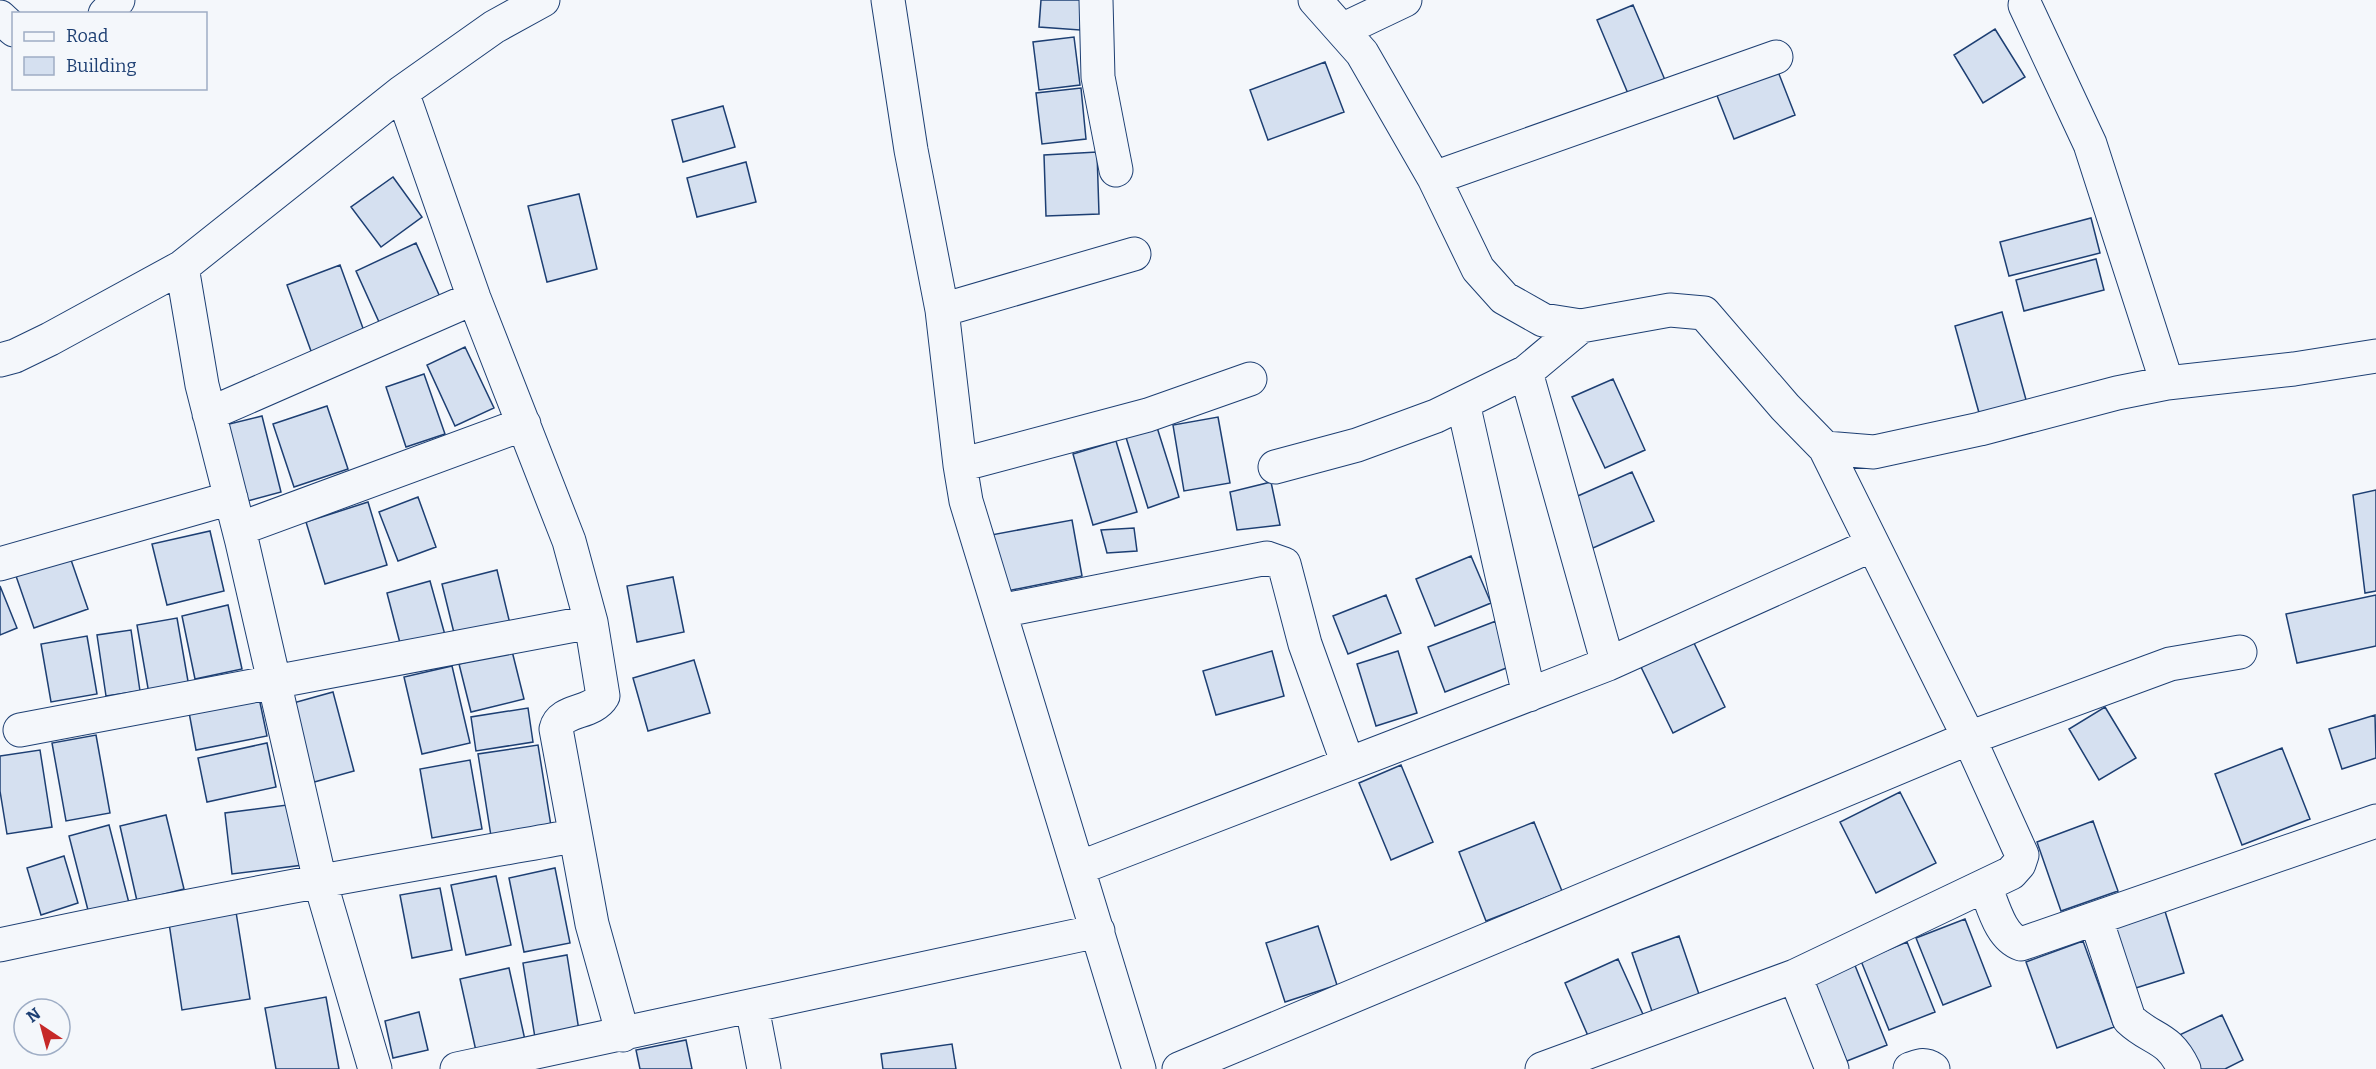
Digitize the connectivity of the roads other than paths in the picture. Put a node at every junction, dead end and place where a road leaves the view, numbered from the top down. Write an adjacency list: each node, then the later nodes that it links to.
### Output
1 (118, 0): 8 (street)
2 (543, 0): 13 (street)
3 (888, 0): 19 (street)
4 (1096, 0): 14 (street)
5 (1316, 0): 11 (street)
6 (1405, 0): 11 (street)
7 (2025, 6): 25 (street)
8 (107, 12)
9 (0, 17): 10 (street)
10 (12, 28)
11 (1342, 30): 15 (street)
12 (1776, 57): 15 (street)
13 (402, 92): 17 (street); 18 (street)
14 (1116, 170)
15 (1434, 178): 20 (street)
16 (1134, 254): 19 (street)
17 (182, 267): 22 (street); 27 (street)
18 (474, 298): 27 (street); 28 (street)
19 (942, 310): 30 (street)
20 (1581, 326): 23 (street); 29 (street)
21 (2376, 356): 25 (street)
22 (0, 360)
23 (1526, 372): 26 (street); 39 (street)
24 (1250, 379): 30 (street)
25 (2168, 384): 29 (street)
26 (1463, 403): 31 (street); 41 (street)
27 (209, 414): 32 (street)
28 (524, 424): 33 (street); 37 (street)
29 (1825, 448): 34 (street)
30 (960, 465): 36 (street)
31 (1275, 467)
32 (231, 498): 33 (street); 35 (street)
33 (239, 529): 40 (street)
34 (1872, 544): 39 (street); 43 (street)
35 (0, 564)
36 (1000, 611): 44 (street); 47 (street)
37 (591, 622): 40 (street); 46 (street)
38 (2240, 652): 43 (street)
39 (1608, 664): 41 (street)
40 (273, 682): 42 (street); 48 (street)
41 (1530, 695): 44 (street)
42 (20, 730)
43 (1969, 738): 49 (street); 60 (street)
44 (1348, 764): 47 (street)
45 (2376, 821): 50 (street)
46 (574, 836): 48 (street); 55 (street)
47 (1079, 868): 51 (street)
48 (320, 880): 52 (street); 56 (street)
49 (1985, 886): 50 (street); 53 (street)
50 (2096, 919): 65 (street)
51 (1098, 931): 54 (street); 59 (street)
52 (0, 945)
53 (1795, 976): 61 (street); 62 (street)
54 (752, 1007): 55 (street); 58 (street)
55 (623, 1035): 57 (street)
56 (375, 1069)
57 (457, 1069)
58 (764, 1069)
59 (1139, 1069)
60 (1179, 1069)
61 (1542, 1069)
62 (1832, 1069)
63 (1910, 1069): 64 (street)
64 (1933, 1069)
65 (2184, 1069)

